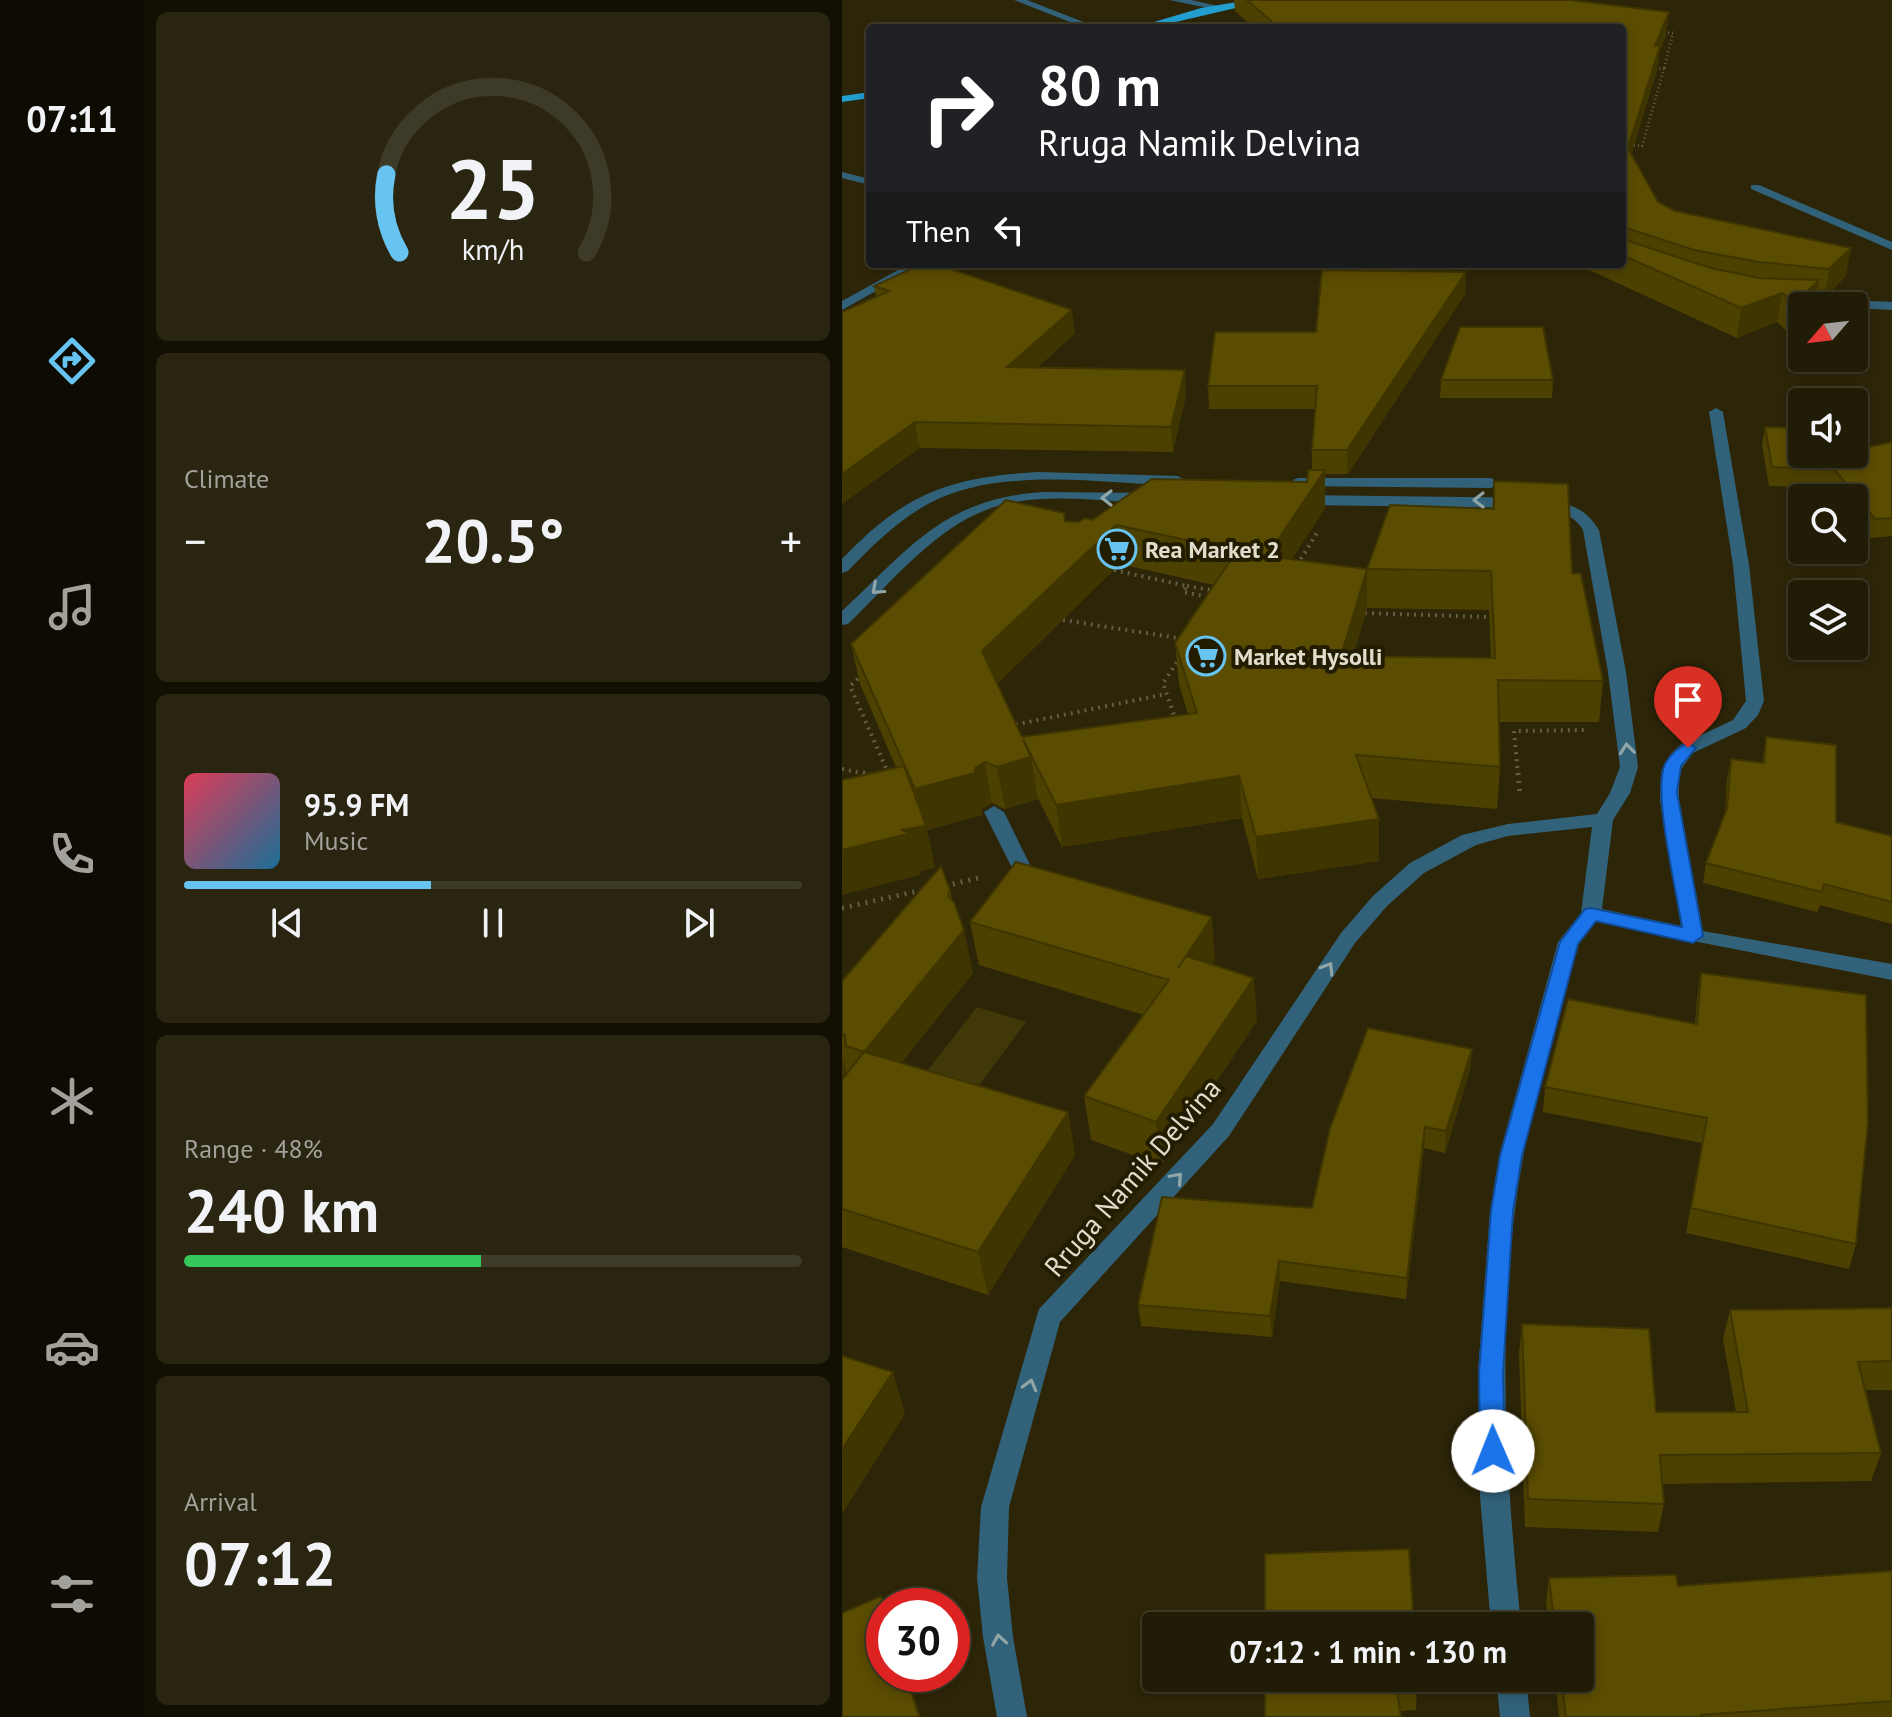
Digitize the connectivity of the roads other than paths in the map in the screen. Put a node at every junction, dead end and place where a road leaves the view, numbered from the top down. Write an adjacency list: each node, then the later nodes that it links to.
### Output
1 (1019, 0): 5 (street)
2 (1174, 0): 4 (street)
3 (1265, 0): 4 (main road)
4 (1218, 7): 6 (main road)
5 (1083, 24)
6 (1154, 24)
7 (866, 96): 8 (main road)
8 (842, 99)
9 (842, 175): 10 (street)
10 (866, 181)
11 (1755, 187): 12 (street)
12 (1892, 246)
13 (911, 268): 15 (street)
14 (1780, 300): 16 (street)
15 (842, 306)
16 (1892, 306)
17 (1716, 412): 31 (street)
18 (1202, 482): 23 (street)
19 (1280, 483): 20 (street)
20 (1491, 483)
21 (1289, 500): 28 (street, one-way to 21)
22 (1126, 515): 24 (street, one-way to 24)
23 (901, 516): 24 (street); 25 (street)
24 (942, 530): 26 (street, one-way to 26)
25 (842, 568)
26 (842, 620)
27 (994, 812): 29 (street)
28 (1603, 820): 30 (street); 35 (street, Rruga Namik Delvina, one-way to 28)
29 (996, 903)
30 (1591, 914): 31 (street); 33 (street)
31 (1693, 936): 32 (street)
32 (1892, 972)
33 (1505, 1612)
34 (1512, 1692): 36 (street)
35 (1012, 1717)
36 (1515, 1717)

